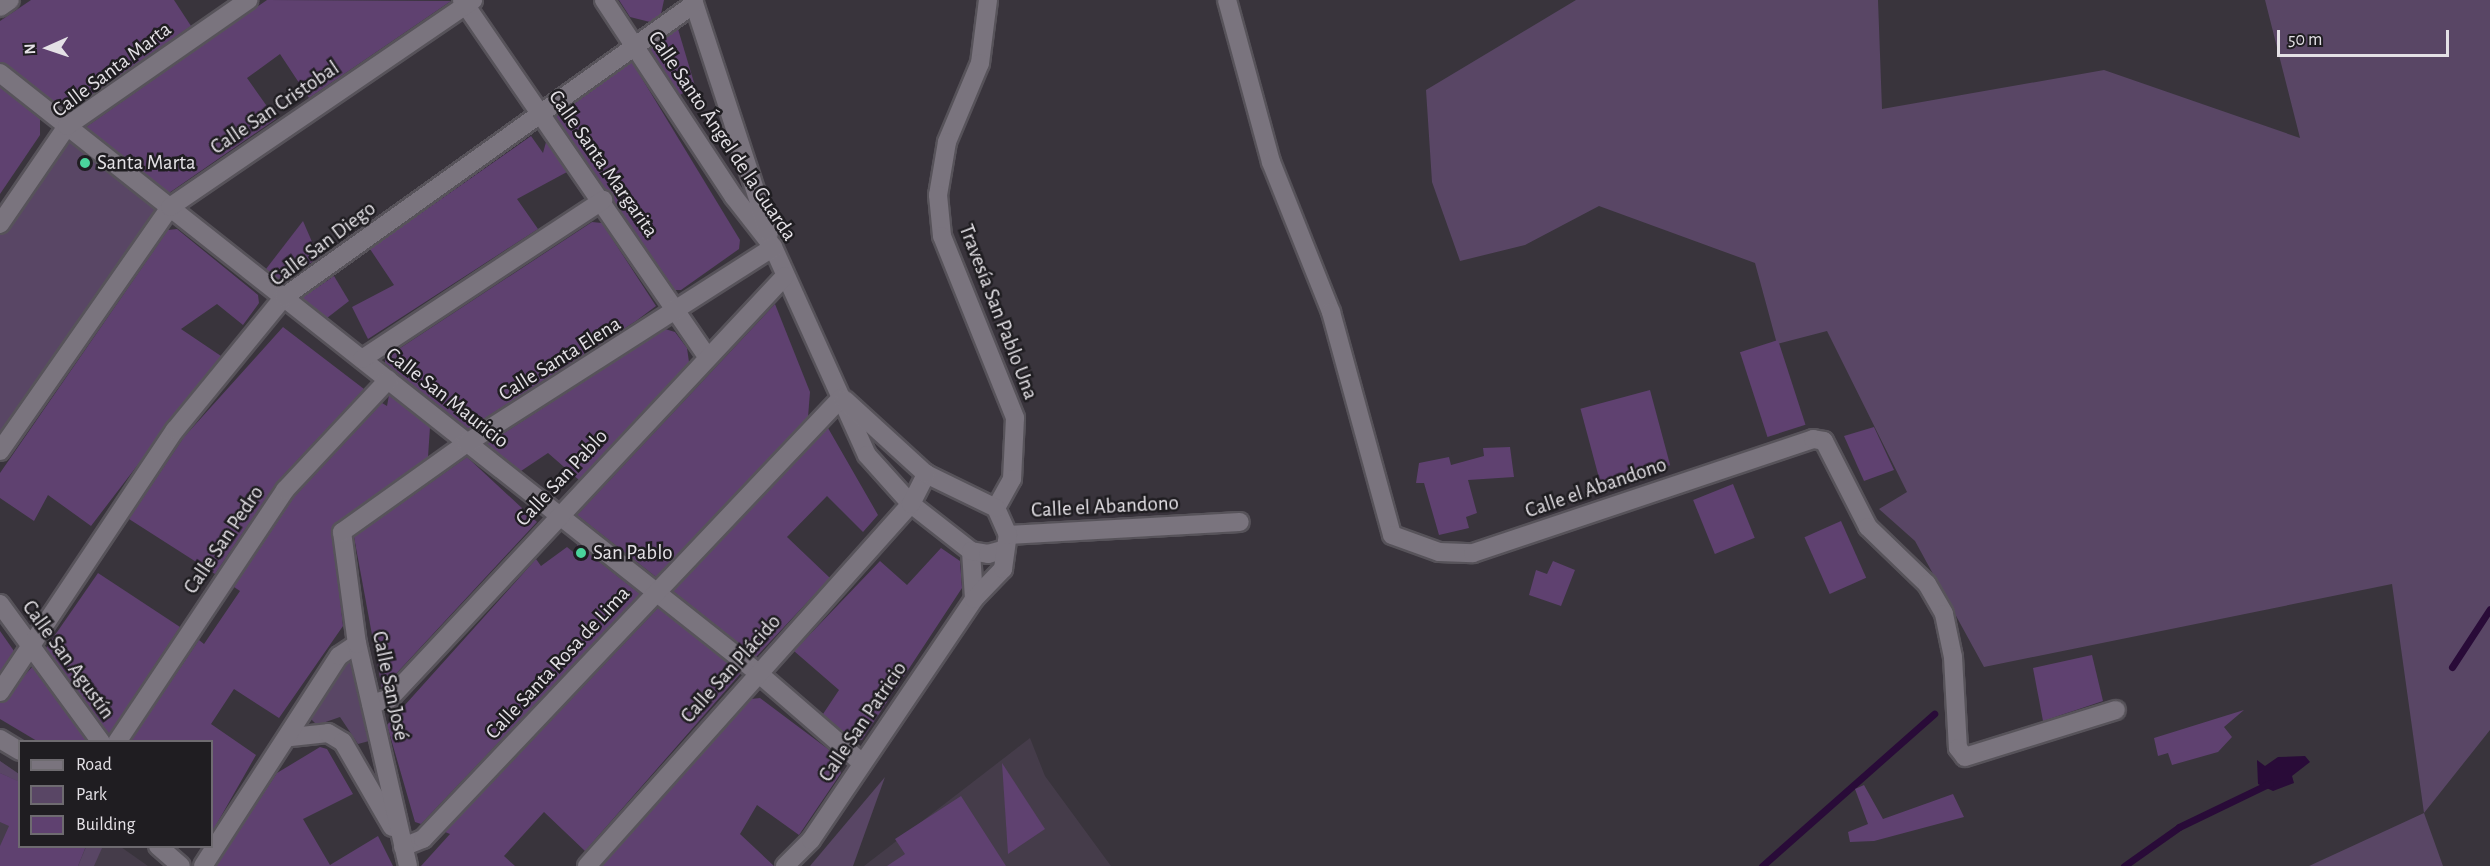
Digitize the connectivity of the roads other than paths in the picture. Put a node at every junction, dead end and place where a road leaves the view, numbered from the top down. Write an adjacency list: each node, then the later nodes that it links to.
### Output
1 (10, 0): 8 (street)
2 (248, 0): 12 (street, Calle Santa Marta)
3 (604, 0): 9 (street, Calle Santo Ángel de la Guarda)
4 (988, 0): 30 (street, Travesía San Pablo Una)
5 (1227, 0): 44 (street, Calle el Abandono)
6 (467, 2): 11 (street, Calle Santa Margarita); 16 (street, Calle San Cristobal)
7 (694, 2): 9 (street, Calle San Diego); 13 (street)
8 (0, 7)
9 (634, 47): 11 (street, Calle San Diego); 14 (street, Calle Santo Ángel de la Guarda)
10 (0, 73): 12 (street, Calle San Mauricio)
11 (540, 115): 15 (street, Calle Santa Margarita); 20 (street, Calle San Diego)
12 (67, 126): 16 (street, Calle San Mauricio); 17 (street, Calle Santa Marta)
13 (737, 140): 14 (street); 18 (street)
14 (708, 156): 18 (street, Calle Santo Ángel de la Guarda)
15 (603, 200): 21 (street, Calle Santa Margarita); 23 (street)
16 (170, 207): 20 (street, Calle San Mauricio); 27 (street, Calle San Cristobal)
17 (0, 224)
18 (773, 247): 19 (street, Calle Santo Ángel de la Guarda); 21 (street, Calle Santa Elena)
19 (785, 276): 22 (street, Calle San Pablo); 25 (street, Calle Santo Ángel de la Guarda)
20 (284, 297): 23 (street, Calle San Mauricio); 40 (street, Calle San Diego)
21 (677, 312): 22 (street, Calle Santa Margarita); 26 (street, Calle Santa Elena)
22 (706, 355): 31 (street, Calle San Pablo)
23 (362, 359): 24 (street, Calle San Mauricio)
24 (388, 380): 26 (street, Calle San Mauricio); 48 (street, Calle San Pedro)
25 (841, 398): 28 (street, Calle Santo Ángel de la Guarda); 29 (street, Calle Santo Ángel de la Guarda); 36 (street, Calle Santa Rosa de Lima)
26 (467, 443): 31 (street, Calle San Mauricio); 33 (street, Calle Santa Elena)
27 (0, 451)
28 (926, 474): 29 (street, Calle San Plácido); 30 (street, Calle Santo Ángel de la Guarda)
29 (911, 504): 35 (street, Calle Santo Ángel de la Guarda); 41 (street, Calle San Plácido)
30 (996, 508): 34 (street)
31 (558, 515): 36 (street, Calle San Mauricio); 43 (street, Calle San Pablo)
32 (1240, 522): 34 (street, Calle el Abandono)
33 (342, 532): 39 (street, Calle San José)
34 (1006, 542): 35 (street, Calle el Abandono); 37 (street)
35 (971, 551): 37 (street)
36 (656, 592): 41 (street, Calle San Mauricio); 51 (street, Calle Santa Rosa de Lima)
37 (974, 598): 50 (street, Calle San Patricio)
38 (0, 604): 40 (street, Calle San Agustín)
39 (357, 644): 43 (street, Calle San José); 45 (street)
40 (30, 645): 42 (street, Calle San Diego); 47 (street, Calle San Agustín)
41 (757, 672): 50 (street, Calle San Mauricio); 58 (street, Calle San Plácido)
42 (0, 692)
43 (371, 704): 51 (street, Calle San José)
44 (2116, 710)
45 (291, 737): 51 (street, Calle San José); 56 (street)
46 (0, 739): 49 (street)
47 (99, 740)
48 (118, 740)
49 (18, 751)
50 (862, 763): 59 (street, Calle San Patricio)
51 (403, 847): 57 (street, Calle San José)
52 (160, 848): 54 (street)
53 (175, 848): 55 (street)
54 (182, 866)
55 (187, 866)
56 (203, 866)
57 (408, 866)
58 (587, 866)
59 (785, 866)

